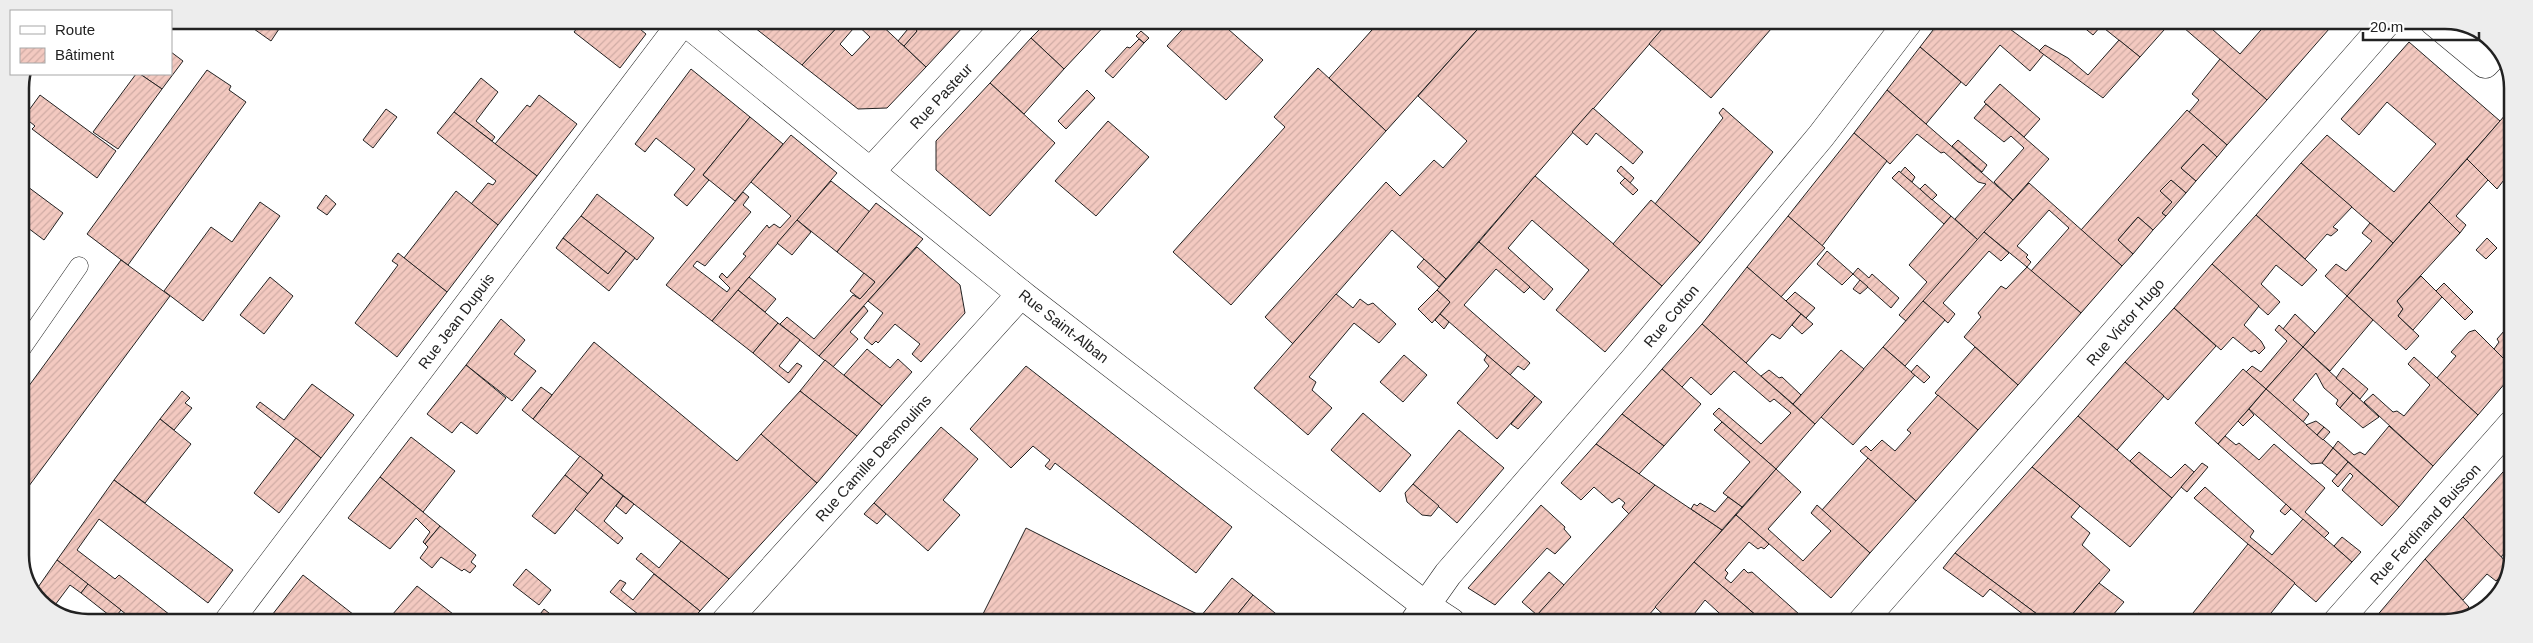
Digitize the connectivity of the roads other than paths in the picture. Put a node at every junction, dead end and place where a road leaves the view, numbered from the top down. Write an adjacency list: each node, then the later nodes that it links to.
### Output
1 (678, 29): 13 (street, Rue Jean Dupuis)
2 (694, 29): 8 (street, Rue Saint-Alban)
3 (1002, 29): 8 (street, Rue Pasteur)
4 (1903, 29): 15 (street, Rue Cotton)
5 (2381, 29): 16 (street, Rue Victor Hugo)
6 (2443, 29): 7 (street)
7 (2494, 55)
8 (871, 171): 10 (street, Rue Saint-Alban)
9 (79, 266): 11 (lane)
10 (1021, 294): 14 (street, Rue Camille Desmoulins); 15 (street, Rue Saint-Alban)
11 (29, 338)
12 (2504, 433): 17 (street, Rue Ferdinand Buisson)
13 (234, 614)
14 (733, 614)
15 (1420, 614)
16 (1870, 614)
17 (2344, 614)

